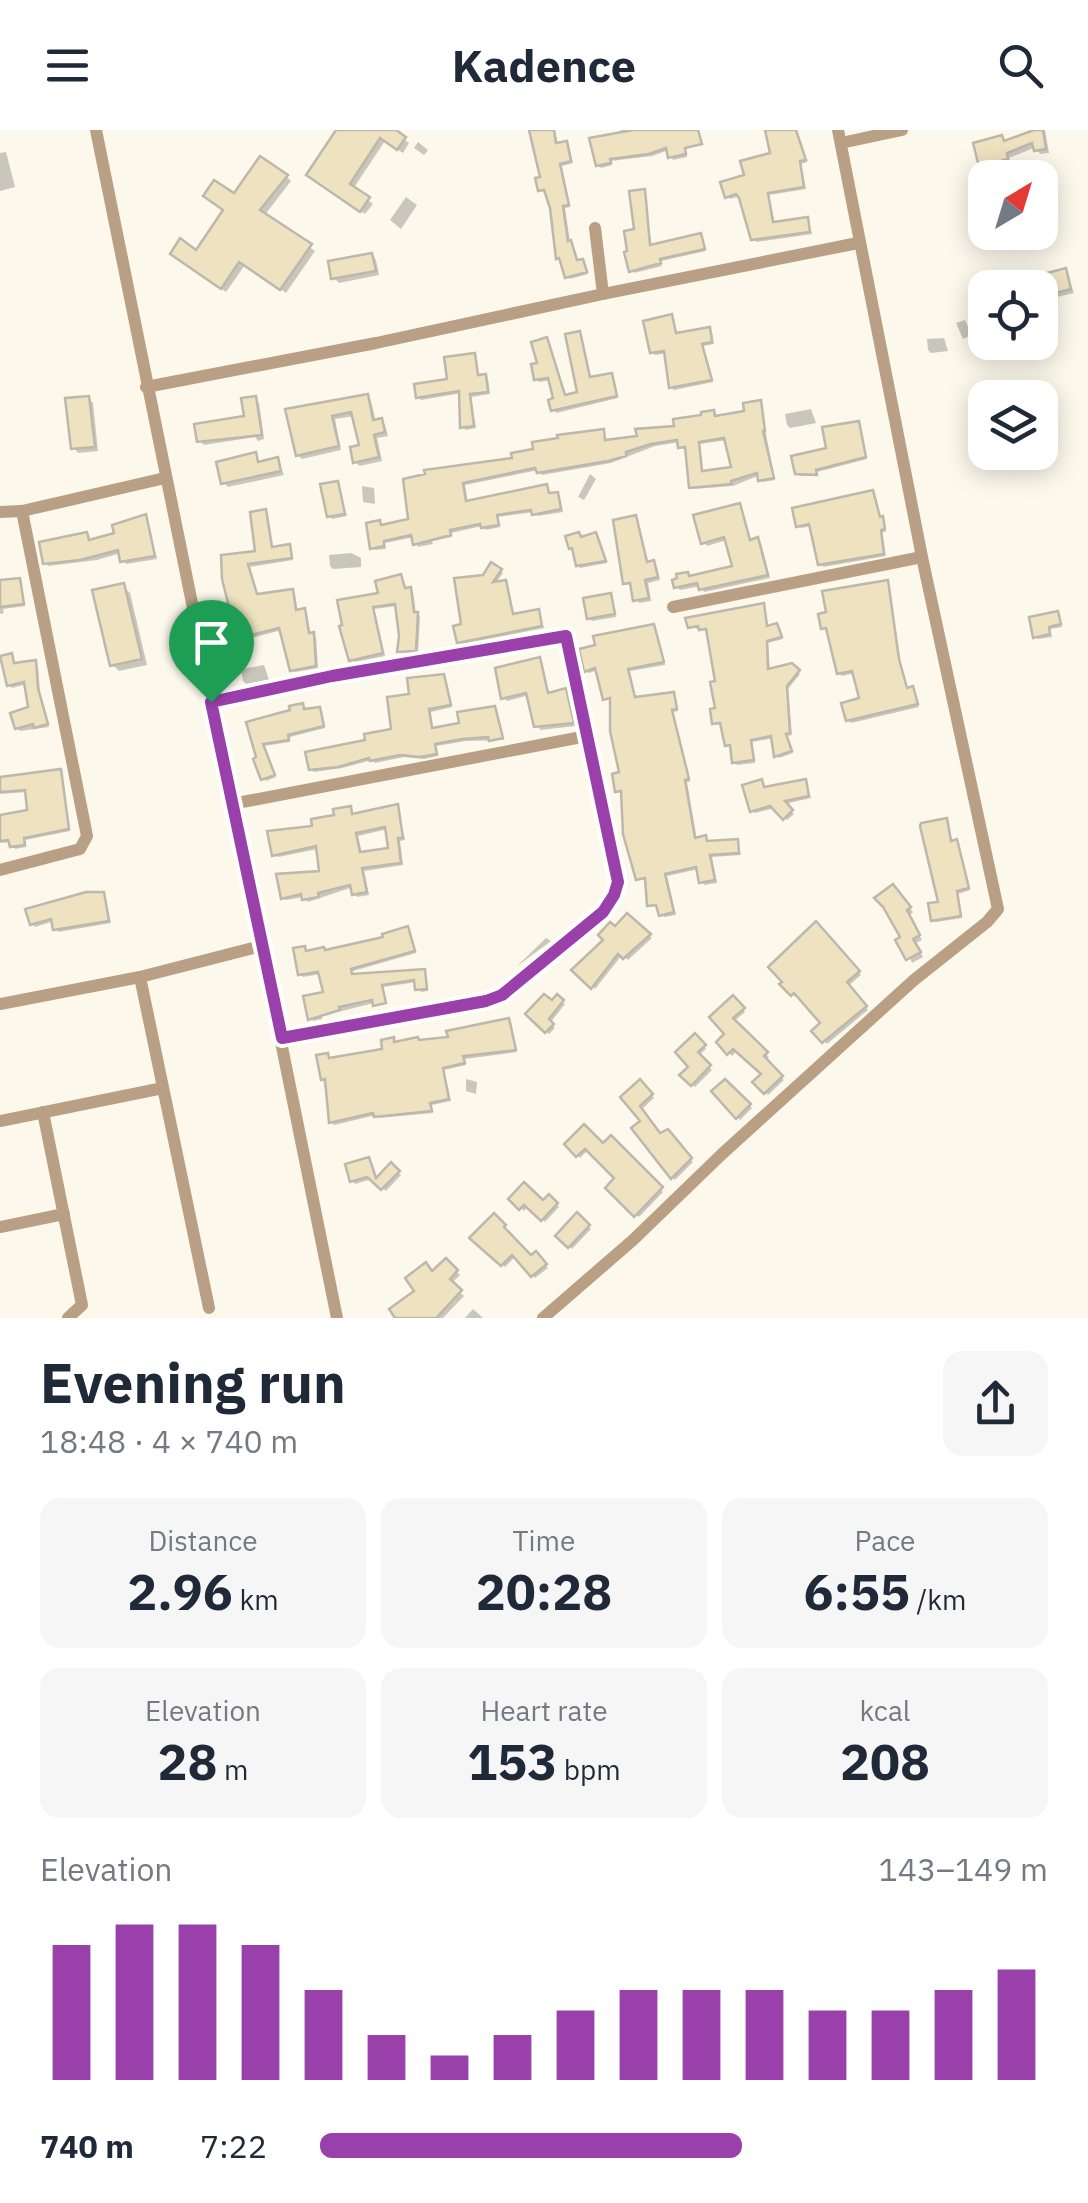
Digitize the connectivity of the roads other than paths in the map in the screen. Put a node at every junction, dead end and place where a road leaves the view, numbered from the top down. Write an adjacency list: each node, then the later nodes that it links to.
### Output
1 (96, 130): 7 (street)
2 (902, 130): 3 (street)
3 (840, 136): 5 (street)
4 (595, 228): 6 (street)
5 (858, 243): 6 (street); 11 (street)
6 (603, 294): 7 (street)
7 (146, 386): 8 (street)
8 (166, 478): 9 (street); 13 (street)
9 (22, 511): 10 (street); 16 (street)
10 (0, 512)
11 (922, 557): 12 (street); 29 (street)
12 (673, 607)
13 (211, 702): 14 (street); 15 (street)
14 (587, 736): 15 (street); 20 (street)
15 (232, 804): 17 (street)
16 (0, 870)
17 (261, 946): 18 (street); 20 (street)
18 (140, 977): 19 (street); 21 (street)
19 (0, 1004)
20 (282, 1038): 28 (street)
21 (162, 1088): 22 (street); 26 (street)
22 (43, 1112): 23 (street); 24 (street)
23 (0, 1121)
24 (64, 1214): 25 (street); 27 (street)
25 (0, 1227)
26 (209, 1308)
27 (68, 1318)
28 (337, 1318)
29 (542, 1318)

